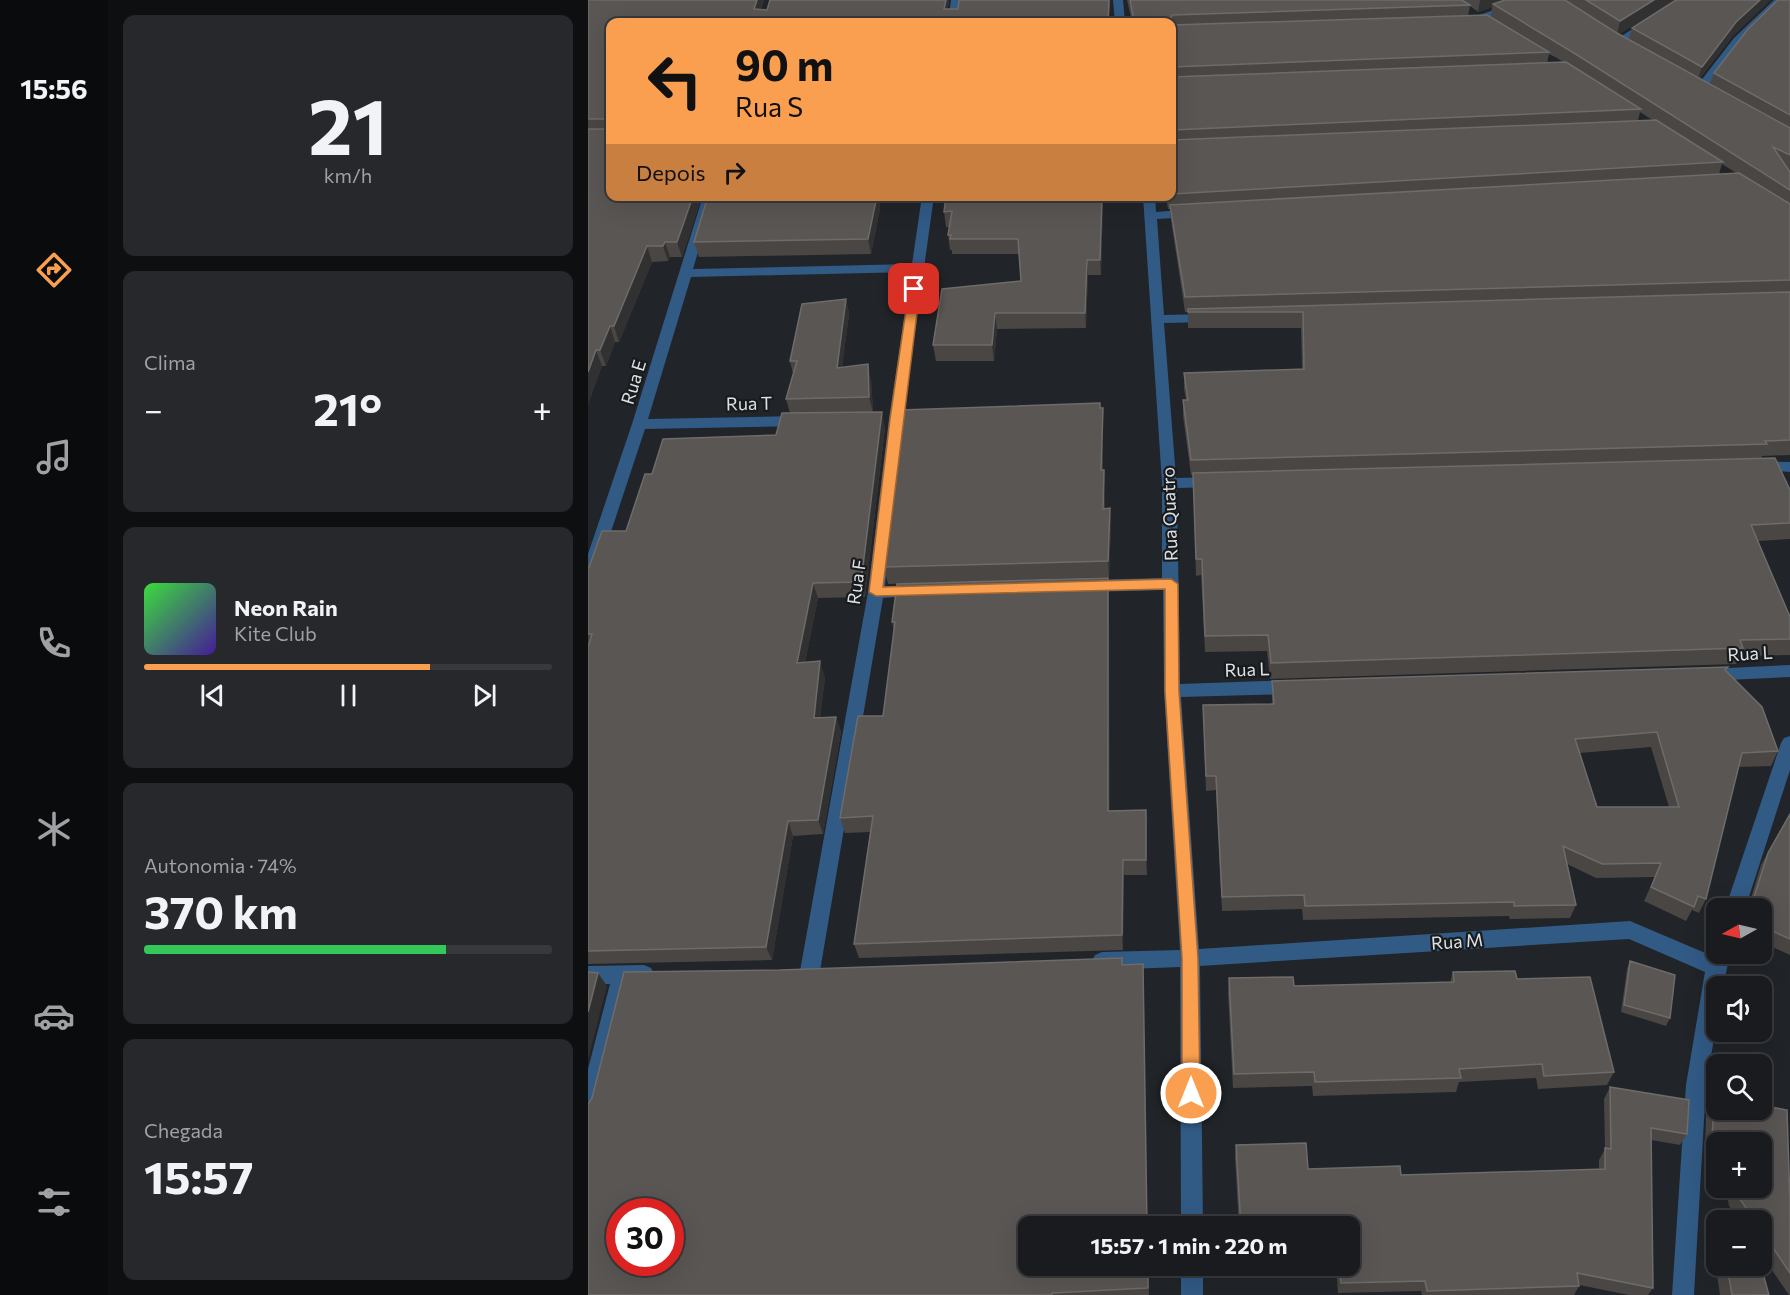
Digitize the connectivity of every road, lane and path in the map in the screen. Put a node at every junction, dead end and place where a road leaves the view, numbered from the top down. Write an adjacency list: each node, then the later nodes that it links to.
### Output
1 (956, 0): 6 (street)
2 (1118, 0): 7 (street)
3 (1532, 0): 8 (street)
4 (1685, 0): 9 (street)
5 (1780, 0): 10 (street)
6 (953, 18)
7 (1120, 18)
8 (1474, 20)
9 (1617, 42)
10 (1699, 89)
11 (708, 201): 17 (street, Rua E)
12 (927, 201): 16 (street, Rua F)
13 (1150, 201): 15 (street, Rua Quatro)
14 (1199, 213): 15 (street)
15 (1151, 216): 19 (street, Rua Quatro)
16 (917, 268): 17 (street); 30 (street, Rua F)
17 (686, 273): 21 (street, Rua E)
18 (1229, 317): 19 (street)
19 (1157, 319): 25 (street, Rua Quatro)
20 (814, 421): 21 (street, Rua T)
21 (639, 424): 26 (street, Rua E)
22 (1737, 467): 23 (street)
23 (1790, 467)
24 (1228, 481): 25 (street)
25 (1169, 483): 27 (street, Rua Quatro)
26 (588, 577)
27 (1171, 584): 28 (street); 34 (street, Rua Quatro)
28 (1076, 586)
29 (935, 590): 30 (street)
30 (876, 592): 43 (street, Rua F)
31 (1790, 671): 32 (street, Rua L)
32 (1696, 675)
33 (1315, 687): 34 (street, Rua L)
34 (1172, 691): 38 (street, Rua Quatro)
35 (1790, 743): 36 (street)
36 (1739, 898)
37 (1706, 956): 38 (street, Rua M)
38 (1190, 958): 39 (street, Rua M); 48 (street, Rua Quatro)
39 (1083, 962)
40 (1717, 964): 51 (street)
41 (834, 970): 43 (street)
42 (787, 971): 43 (street)
43 (810, 971)
44 (657, 974): 46 (street)
45 (588, 975): 46 (street)
46 (622, 975): 47 (street)
47 (588, 1110)
48 (1192, 1216)
49 (1192, 1276): 50 (street)
50 (1192, 1295)
51 (1683, 1295)

